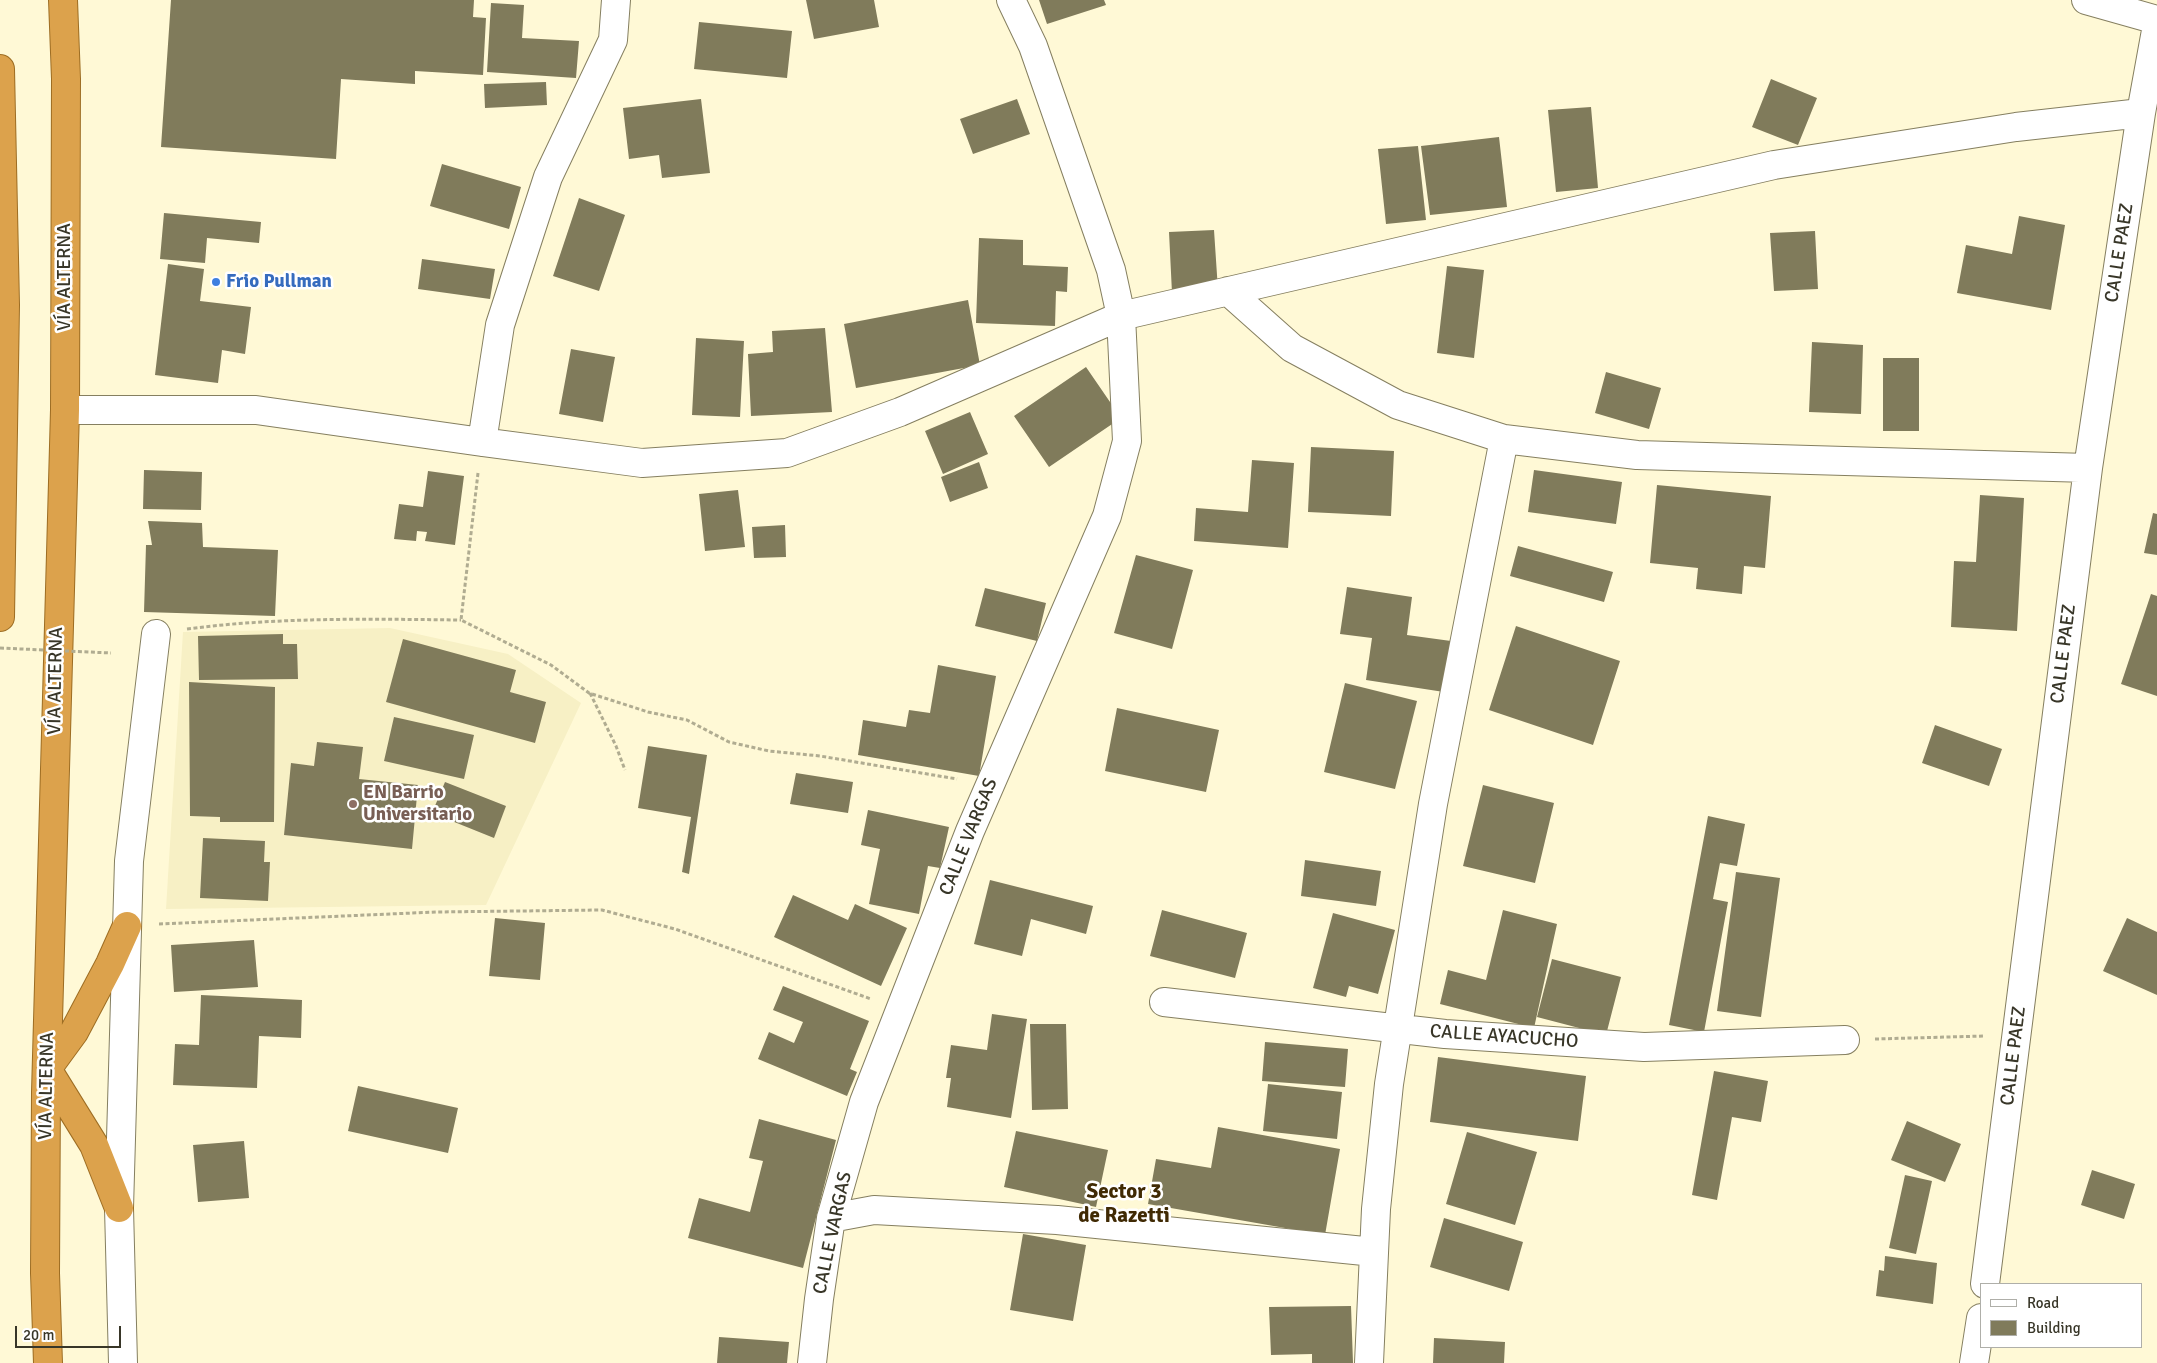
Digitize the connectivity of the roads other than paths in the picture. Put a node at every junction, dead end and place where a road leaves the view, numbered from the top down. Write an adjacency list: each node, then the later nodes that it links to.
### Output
1 (62, 0): 11 (highway, VÍA ALTERNA)
2 (616, 0): 13 (street)
3 (1012, 0): 10 (street, CALLE VARGAS)
4 (2086, 0): 5 (street)
5 (2157, 20)
6 (2157, 25): 8 (street, CALLE PAEZ)
7 (0, 69): 15 (highway)
8 (2141, 113): 9 (street); 14 (street, CALLE PAEZ)
9 (1228, 291): 10 (street); 12 (street)
10 (1120, 316): 13 (street); 24 (street, CALLE VARGAS)
11 (65, 410): 13 (street); 22 (highway, VÍA ALTERNA)
12 (1504, 438): 14 (street); 20 (street)
13 (482, 442)
14 (2088, 468): 26 (street, CALLE PAEZ)
15 (1, 529): 16 (highway)
16 (0, 617)
17 (156, 634): 18 (street)
18 (128, 926): 22 (highway); 23 (street)
19 (1164, 1002): 20 (street, CALLE AYACUCHO)
20 (1397, 1028): 21 (street, CALLE AYACUCHO); 25 (street)
21 (1844, 1040)
22 (47, 1069): 23 (highway); 28 (highway, VÍA ALTERNA)
23 (119, 1208): 29 (street)
24 (831, 1218): 25 (street); 30 (street, CALLE VARGAS)
25 (1374, 1252): 31 (street)
26 (1986, 1283)
27 (1980, 1324): 32 (street)
28 (48, 1363)
29 (123, 1363)
30 (812, 1363)
31 (1369, 1363)
32 (1974, 1363)

